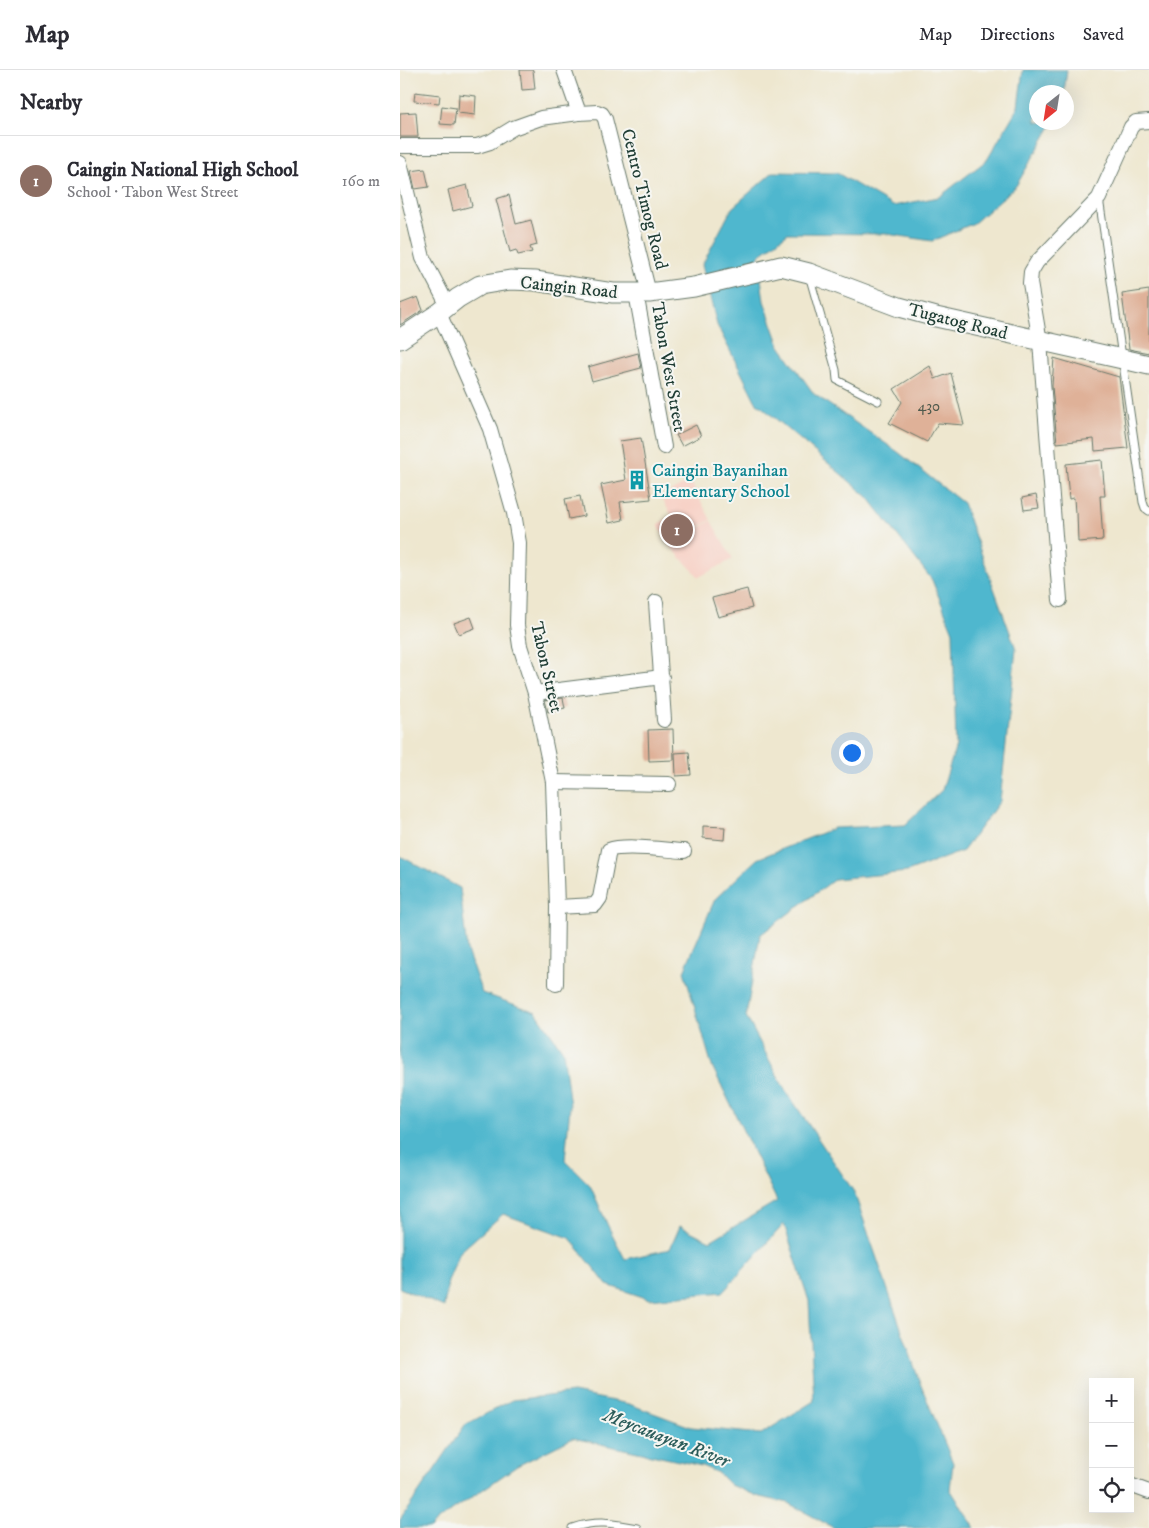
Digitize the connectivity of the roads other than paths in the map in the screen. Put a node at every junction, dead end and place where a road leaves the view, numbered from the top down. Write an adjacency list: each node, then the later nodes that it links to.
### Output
1 (564, 70): 2 (street)
2 (579, 112): 4 (street, Centro Timog Road); 9 (street, Centro Timog Road)
3 (1149, 120): 6 (street)
4 (400, 146)
5 (400, 164): 10 (street, Tabon Street)
6 (1099, 198): 12 (street); 13 (lane)
7 (809, 272): 8 (street, Tugatog Road); 12 (street, Tugatog Road); 15 (lane)
8 (694, 287): 9 (street, Caingin Road)
9 (643, 293): 10 (street, Caingin Road); 16 (street, Tabon West Street)
10 (443, 310): 11 (street, Caingin Road); 21 (street, Tabon Street)
11 (400, 339)
12 (1040, 342): 13 (street, Tugatog Road); 18 (street)
13 (1122, 360): 14 (street, Tugatog Road); 17 (lane)
14 (1149, 365)
15 (878, 401)
16 (664, 447)
17 (1149, 511)
18 (1060, 600)
19 (656, 602): 20 (street)
20 (662, 677): 21 (street); 22 (street)
21 (535, 693): 23 (street, Tabon Street)
22 (664, 720)
23 (553, 782): 24 (street); 26 (street, Tabon Street)
24 (669, 784)
25 (684, 851): 26 (street)
26 (556, 907): 27 (street, Tabon Street)
27 (556, 984)
28 (1134, 1486): 29 (street)
29 (1149, 1492)
30 (572, 1528): 31 (lane)
31 (637, 1528)

